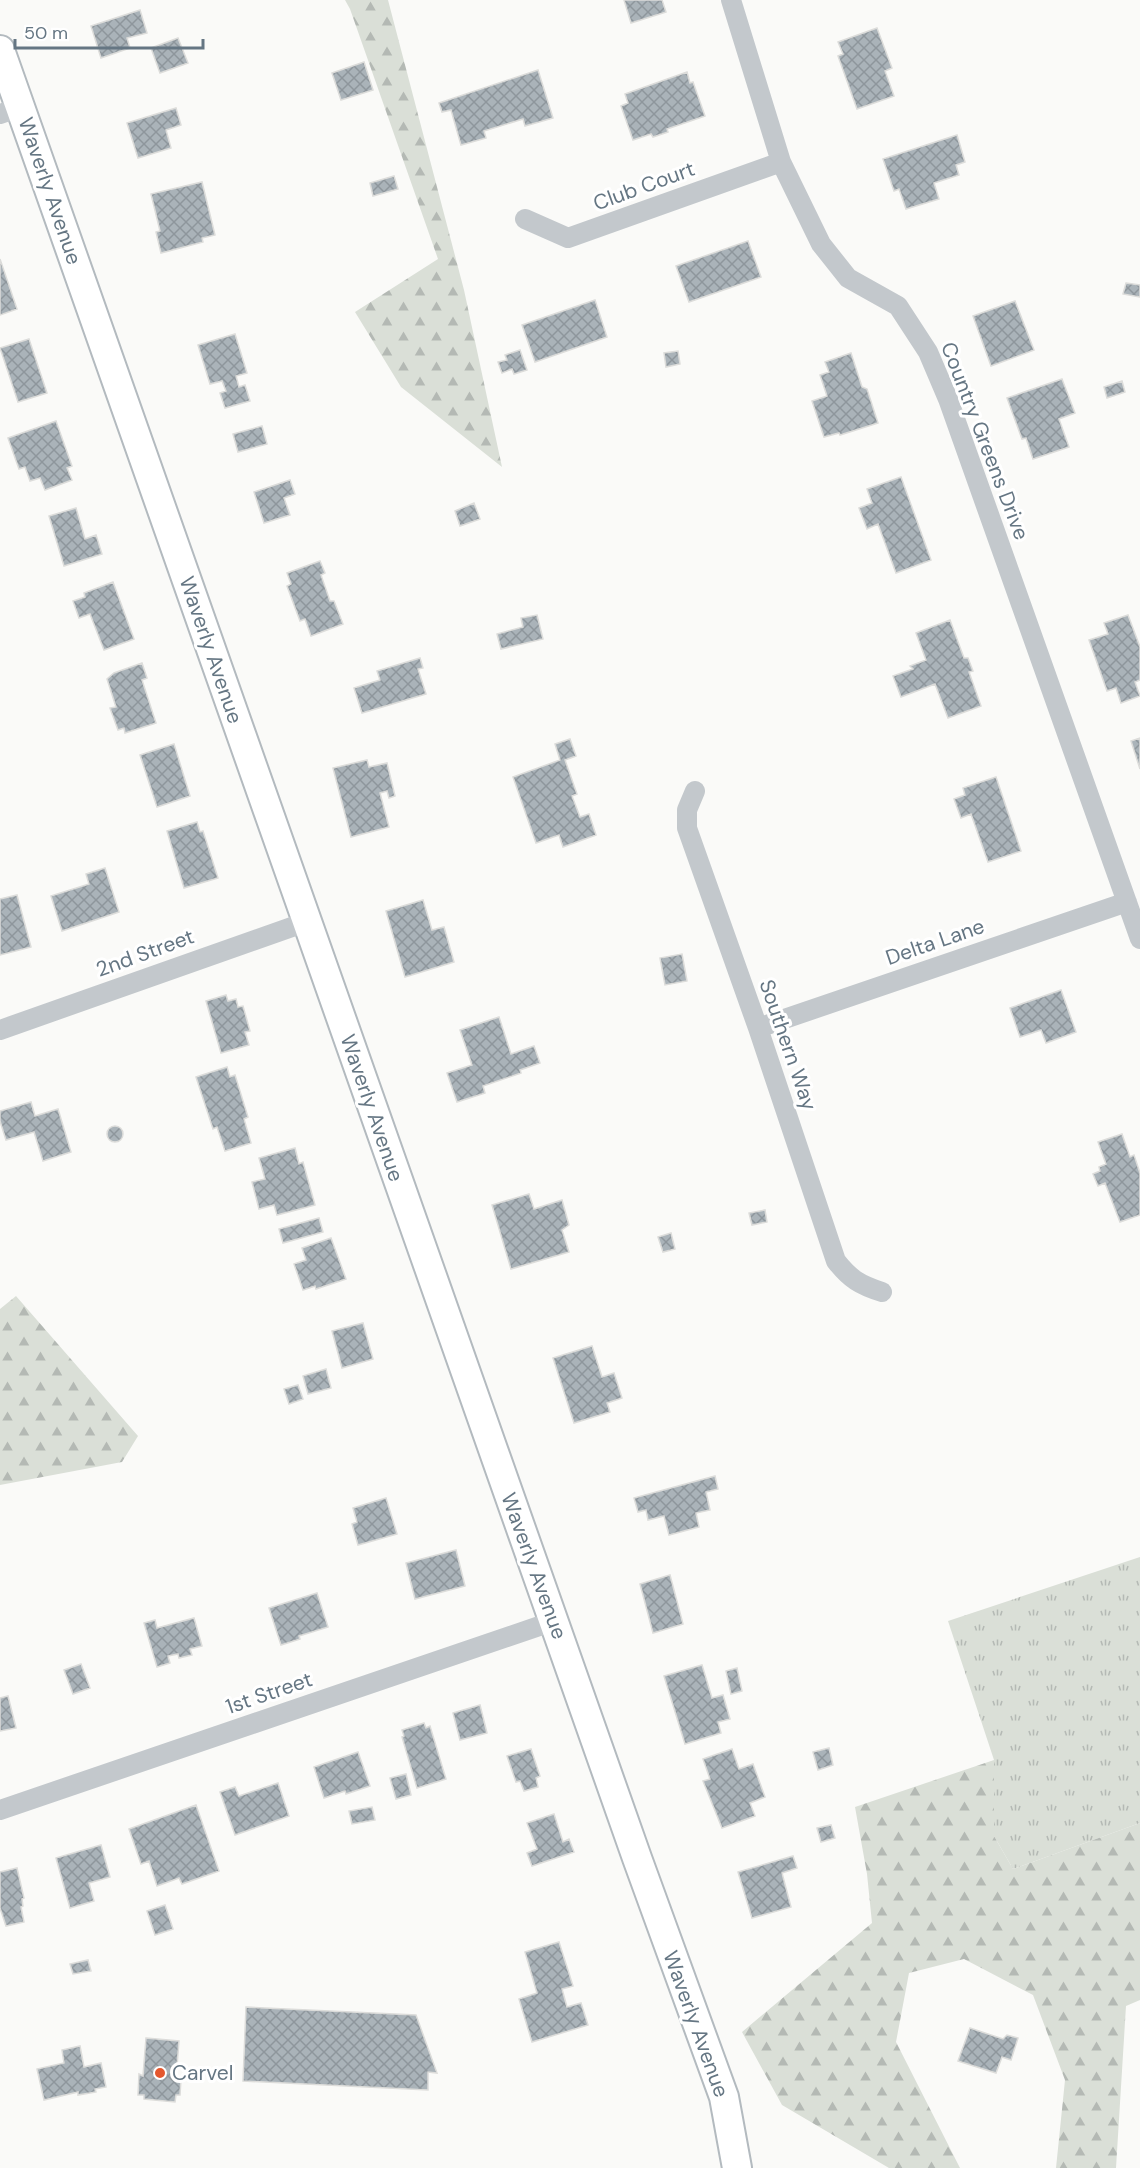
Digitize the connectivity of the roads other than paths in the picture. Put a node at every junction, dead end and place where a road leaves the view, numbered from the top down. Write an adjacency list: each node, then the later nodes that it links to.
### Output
1 (731, 0): 4 (street, Country Greens Drive)
2 (0, 50): 3 (street, Waverly Avenue)
3 (10, 111): 8 (street, Waverly Avenue)
4 (781, 162): 5 (street, Club Court); 7 (street, Country Greens Drive)
5 (525, 219)
6 (695, 791): 10 (street, Southern Way)
7 (1127, 902): 9 (street, Country Greens Drive); 10 (street, Delta Lane)
8 (306, 922): 11 (street, 2nd Street); 13 (street, Waverly Avenue)
9 (1140, 939)
10 (758, 1028): 12 (street, Southern Way)
11 (0, 1030)
12 (882, 1292)
13 (554, 1621): 14 (street, 1st Street); 15 (street, Waverly Avenue)
14 (0, 1810)
15 (737, 2168)

